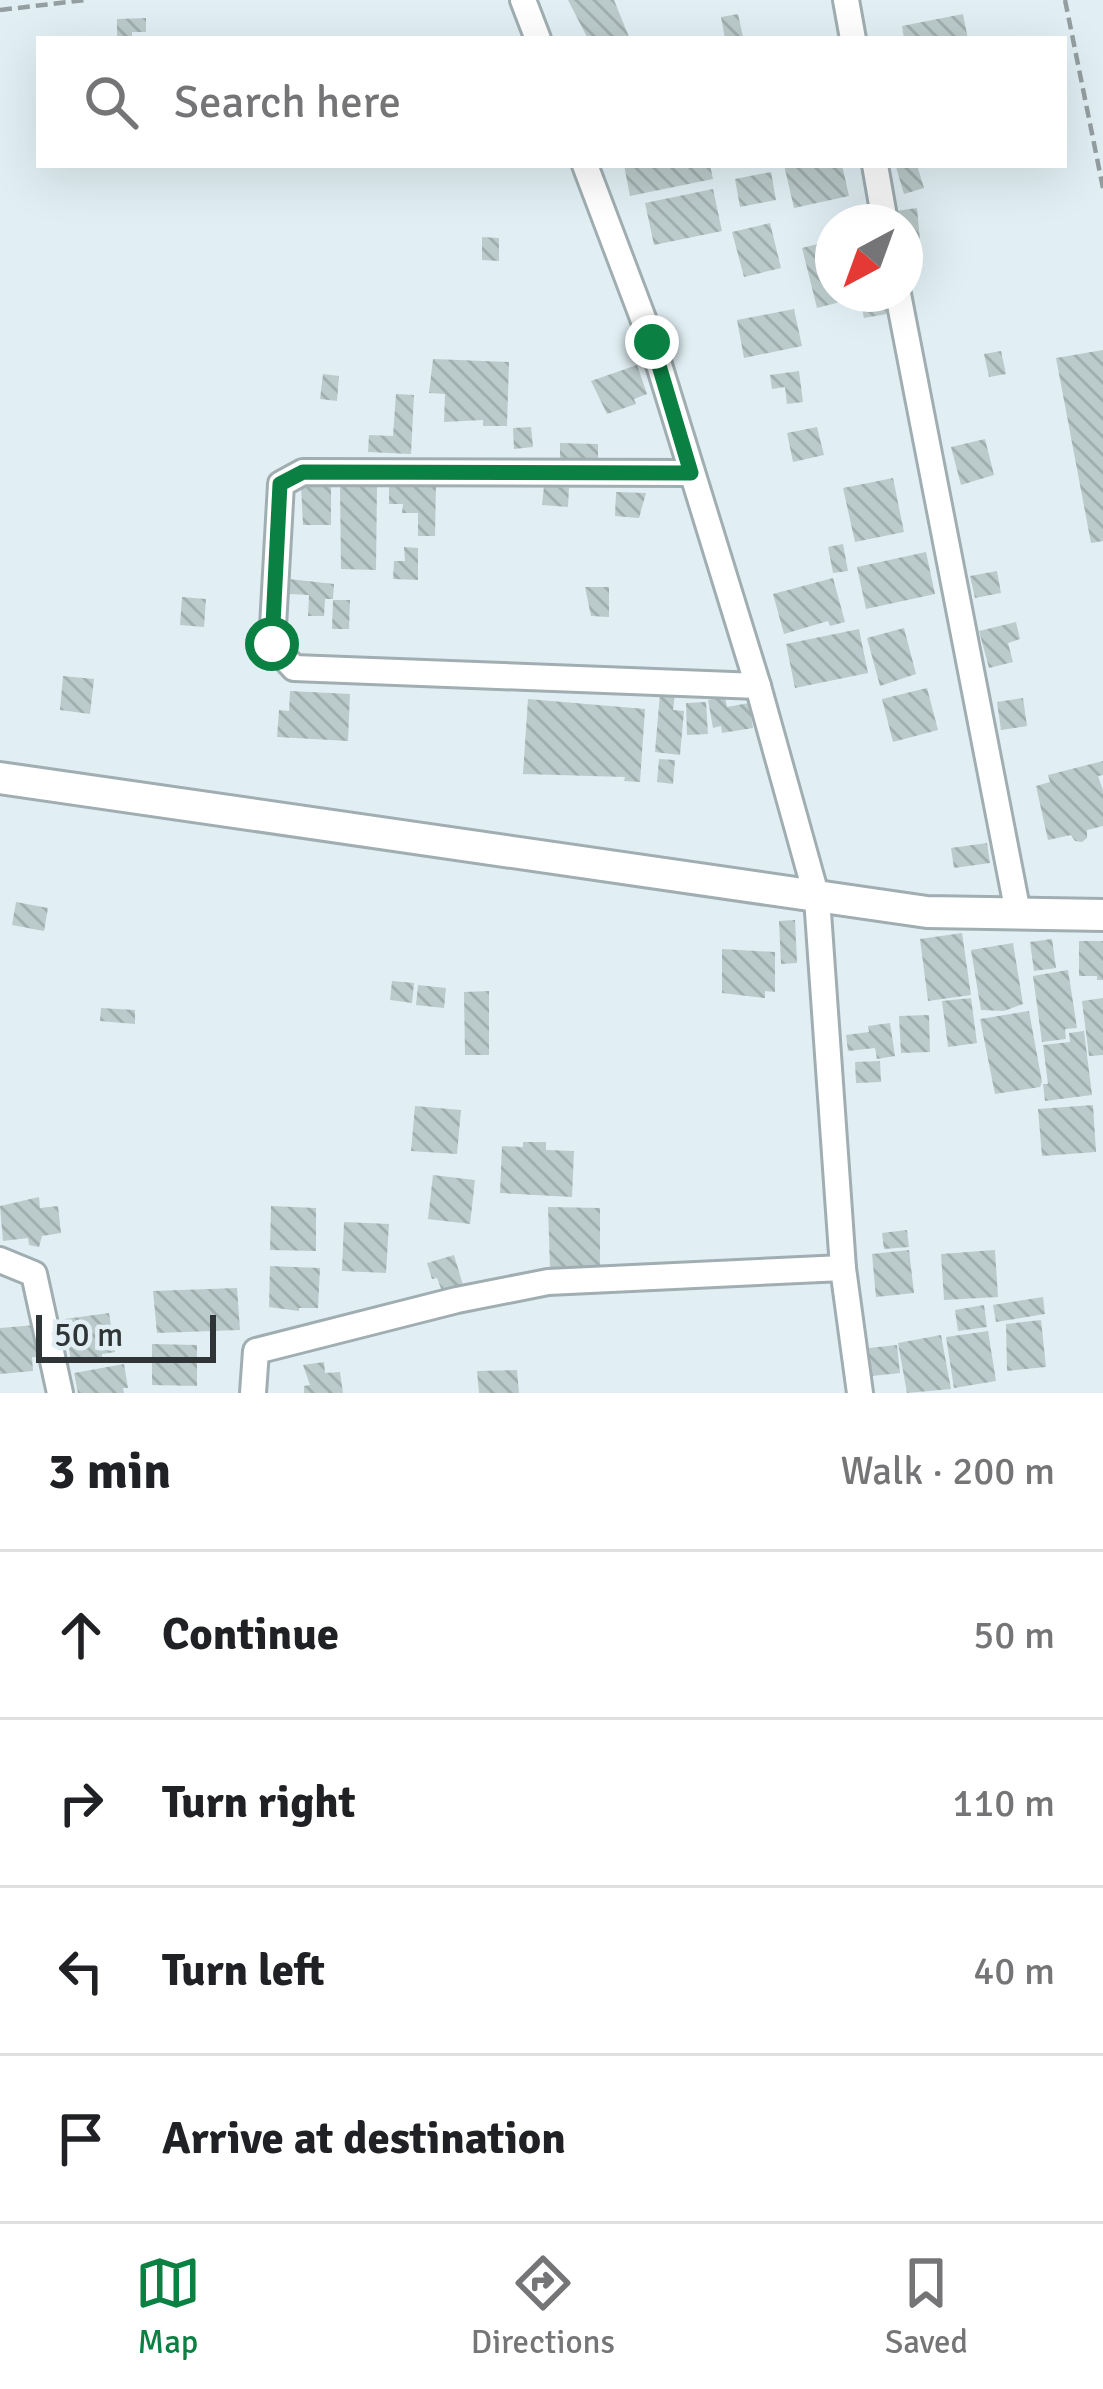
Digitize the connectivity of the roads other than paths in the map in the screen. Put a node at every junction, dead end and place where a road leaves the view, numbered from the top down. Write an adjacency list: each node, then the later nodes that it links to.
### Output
1 (523, 0): 3 (street)
2 (846, 0): 4 (street)
3 (537, 36)
4 (852, 36)
5 (587, 168): 9 (street)
6 (876, 168): 7 (street)
7 (882, 204)
8 (901, 312): 13 (street)
9 (691, 473): 10 (street); 10 (street)
10 (758, 686): 12 (street)
11 (0, 778): 12 (street)
12 (817, 898): 13 (street); 16 (street)
13 (1018, 913): 14 (street)
14 (1103, 915)
15 (0, 1260): 17 (street)
16 (843, 1268): 18 (street); 19 (street)
17 (60, 1393)
18 (253, 1393)
19 (860, 1393)

